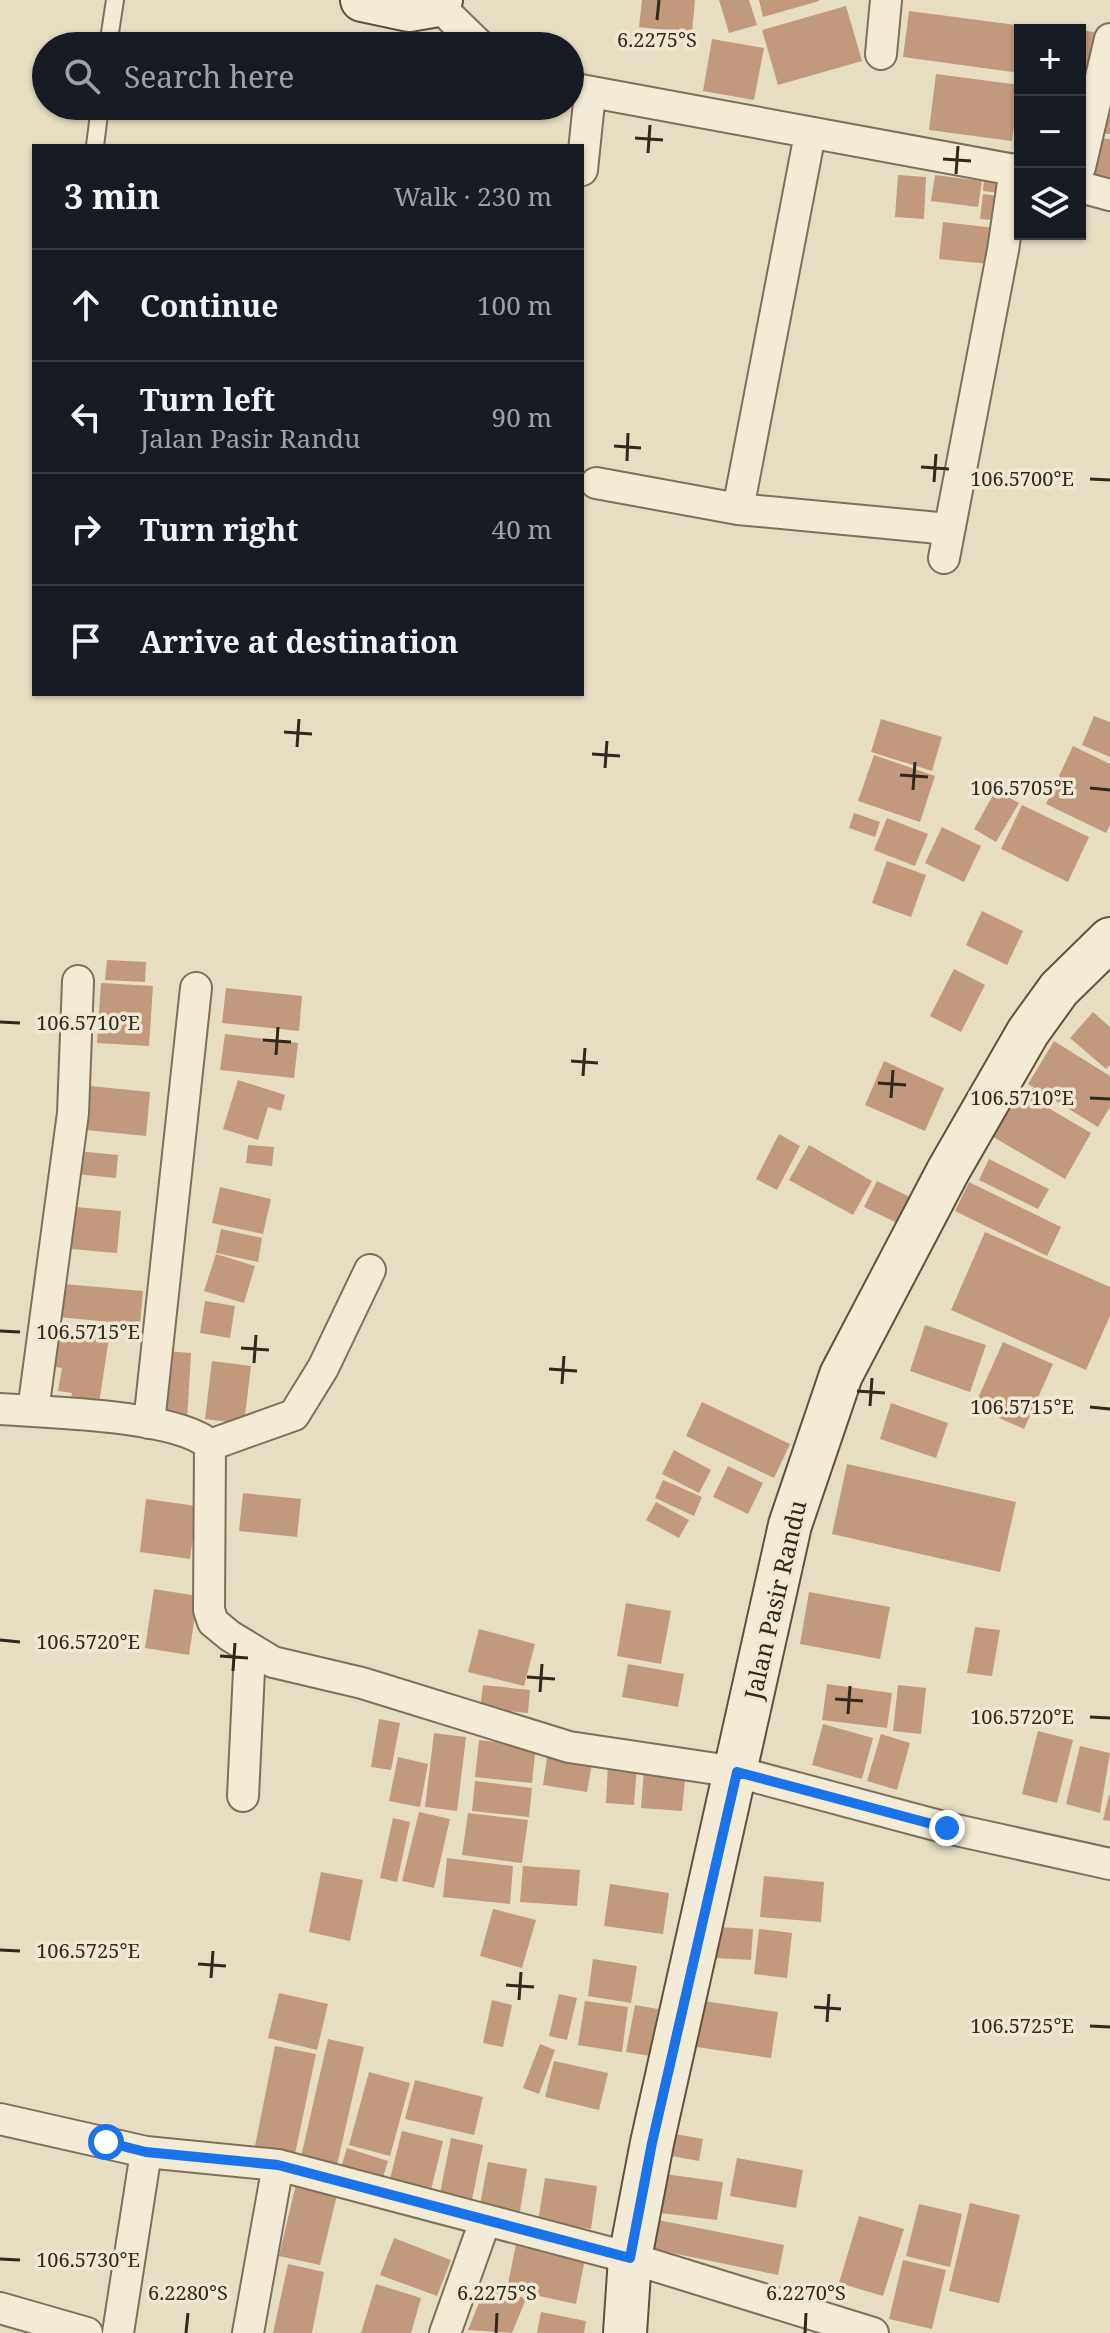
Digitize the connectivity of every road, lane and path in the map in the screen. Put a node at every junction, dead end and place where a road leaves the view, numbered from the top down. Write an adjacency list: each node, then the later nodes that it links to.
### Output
1 (115, 0): 5 (lane)
2 (362, 0): 4 (street)
3 (886, 0): 8 (street)
4 (440, 2): 6 (street)
5 (110, 32)
6 (467, 32)
7 (1110, 39): 13 (street)
8 (881, 54)
9 (584, 92): 12 (street)
10 (98, 120): 14 (lane)
11 (581, 120): 15 (street)
12 (810, 134): 16 (street); 21 (street)
13 (1086, 141)
14 (95, 144)
15 (581, 144)
16 (1014, 169)
17 (1014, 187): 21 (street)
18 (1086, 189): 19 (street)
19 (1110, 195)
20 (596, 483): 21 (street)
21 (738, 509)
22 (1110, 939): 31 (street, Jalan Pasir Randu)
23 (78, 981): 27 (street)
24 (196, 988): 28 (street)
25 (370, 1270): 29 (street)
26 (0, 1409): 27 (street)
27 (33, 1411): 28 (street)
28 (149, 1423): 29 (street)
29 (210, 1445): 30 (street)
30 (250, 1650): 31 (street); 32 (street)
31 (737, 1772): 33 (street); 38 (street, Jalan Pasir Randu)
32 (243, 1796)
33 (1110, 1864)
34 (0, 2119): 35 (street)
35 (146, 2152): 36 (street); 41 (street)
36 (278, 2165): 37 (street); 42 (street)
37 (485, 2221): 38 (street); 43 (street)
38 (630, 2258): 44 (street, Jalan Pasir Randu); 45 (street)
39 (0, 2308): 40 (street)
40 (87, 2333)
41 (118, 2333)
42 (248, 2333)
43 (445, 2333)
44 (625, 2333)
45 (873, 2333)

